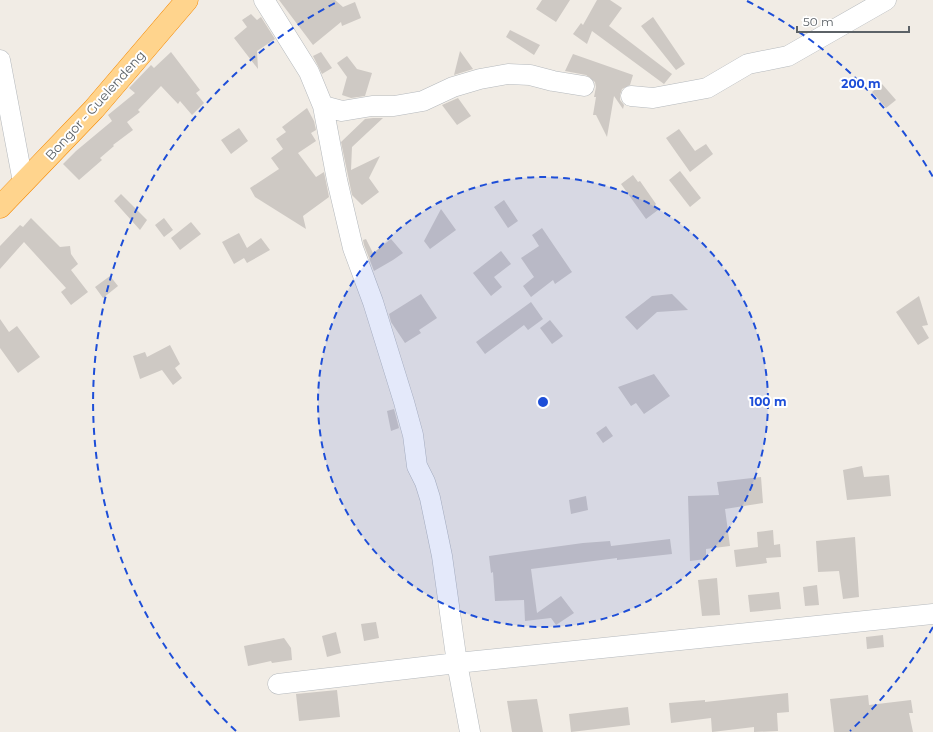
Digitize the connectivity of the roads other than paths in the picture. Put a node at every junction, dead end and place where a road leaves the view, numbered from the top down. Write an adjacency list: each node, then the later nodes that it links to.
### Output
1 (187, 0): 8 (highway, Bongor - Guelendeng)
2 (264, 0): 7 (street)
3 (886, 0): 6 (street)
4 (0, 60): 8 (street)
5 (584, 86): 7 (street)
6 (631, 96)
7 (323, 106): 11 (street)
8 (23, 182): 9 (highway, Bongor - Guelendeng)
9 (0, 207)
10 (933, 614): 11 (street)
11 (457, 663): 12 (street); 13 (street)
12 (278, 684)
13 (470, 732)

